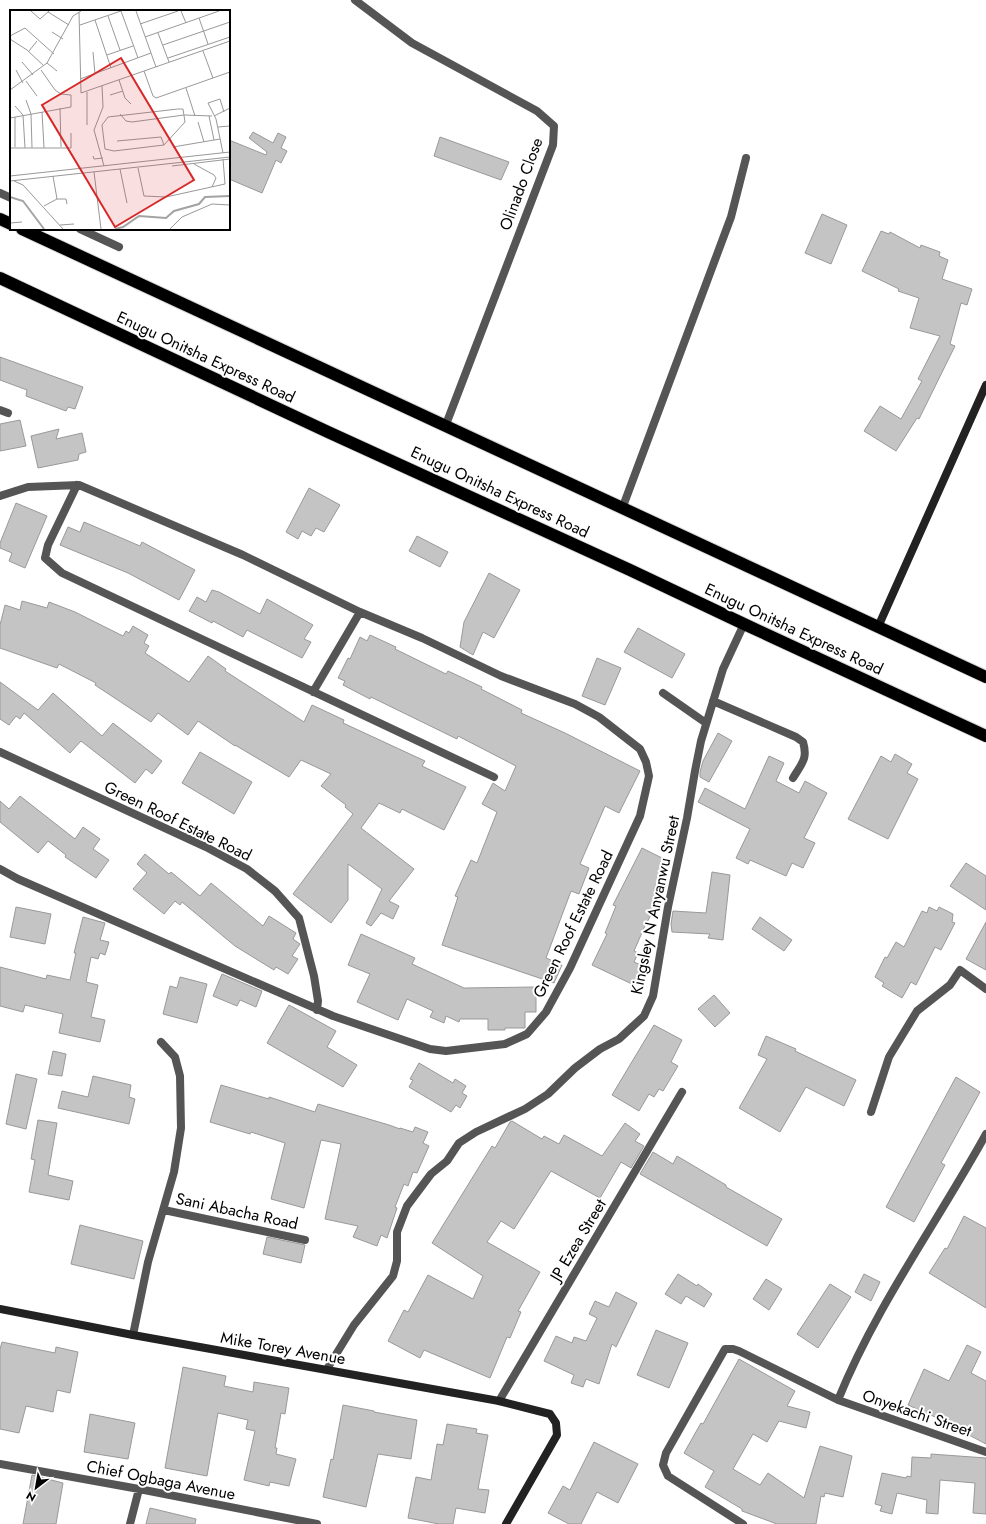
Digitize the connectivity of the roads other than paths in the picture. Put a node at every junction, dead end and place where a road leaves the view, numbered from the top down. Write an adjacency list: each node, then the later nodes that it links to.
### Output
1 (355, 0): 14 (street, Olinado Close)
2 (746, 158): 17 (street)
3 (0, 193): 4 (street)
4 (10, 198)
5 (0, 219): 6 (highway)
6 (10, 224)
7 (24, 230): 14 (highway)
8 (82, 230): 9 (street)
9 (119, 247)
10 (0, 278): 19 (highway, Enugu Onitsha Express Road)
11 (986, 385): 20 (main road)
12 (0, 410): 13 (street)
13 (8, 413)
14 (445, 427): 17 (highway)
15 (78, 485): 16 (street); 18 (street, Green Roof Estate Road); 22 (street)
16 (0, 496)
17 (622, 508): 20 (highway)
18 (360, 612): 22 (street); 32 (street, Green Roof Estate Road)
19 (744, 624): 24 (street, Kingsley N Anyanwu Street); 26 (highway, Enugu Onitsha Express Road)
20 (878, 627): 21 (highway)
21 (986, 677)
22 (313, 692): 28 (street)
23 (664, 693): 25 (street)
24 (713, 701): 25 (street, Kingsley N Anyanwu Street); 29 (street)
25 (706, 723): 41 (street, Kingsley N Anyanwu Street)
26 (986, 736)
27 (0, 752): 32 (street, Green Roof Estate Road)
28 (494, 777)
29 (793, 778)
30 (0, 870): 32 (street)
31 (986, 989): 35 (street)
32 (317, 1010)
33 (161, 1042): 37 (street)
34 (682, 1092): 43 (street, JP Ezea Street)
35 (871, 1112)
36 (986, 1134): 42 (street)
37 (164, 1210): 38 (street, Sani Abacha Road); 40 (street)
38 (305, 1240)
39 (0, 1308): 40 (main road, Mike Torey Avenue)
40 (133, 1335): 41 (main road, Mike Torey Avenue)
41 (327, 1369): 43 (main road, Mike Torey Avenue)
42 (838, 1400): 44 (street, Onyekachi Street); 50 (street, Onyekachi Street)
43 (499, 1401): 49 (main road, Mike Torey Avenue)
44 (986, 1452)
45 (0, 1464): 46 (street, Chief Ogbaga Avenue)
46 (139, 1489): 47 (street); 48 (street, Chief Ogbaga Avenue)
47 (130, 1524)
48 (317, 1524)
49 (506, 1524)
50 (743, 1524)

